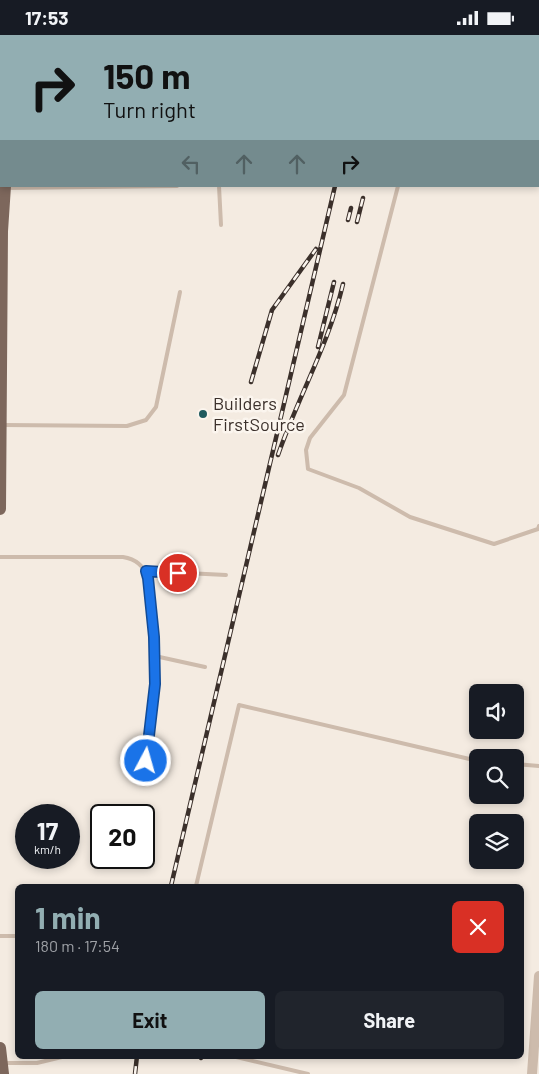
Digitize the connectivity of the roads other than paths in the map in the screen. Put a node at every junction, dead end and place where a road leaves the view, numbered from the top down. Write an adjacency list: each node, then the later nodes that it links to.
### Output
1 (3, 187): 4 (main road)
2 (219, 187): 5 (lane)
3 (398, 187): 9 (lane)
4 (2, 217): 7 (main road)
5 (221, 225)
6 (180, 292): 7 (lane)
7 (1, 425): 8 (main road)
8 (0, 509)
9 (539, 526)
10 (0, 557): 11 (lane)
11 (146, 571): 12 (lane); 13 (lane)
12 (226, 575)
13 (155, 656): 14 (lane); 18 (lane)
14 (205, 667)
15 (469, 759): 19 (lane)
16 (524, 765): 17 (lane)
17 (539, 766)
18 (144, 781)
19 (196, 884)
20 (0, 936): 21 (lane)
21 (15, 936)
22 (539, 976): 30 (street)
23 (0, 1049): 28 (main road)
24 (29, 1059): 27 (lane)
25 (51, 1059): 27 (lane)
26 (245, 1059): 29 (lane)
27 (30, 1063): 28 (lane)
28 (2, 1068)
29 (308, 1074)
30 (532, 1074)

